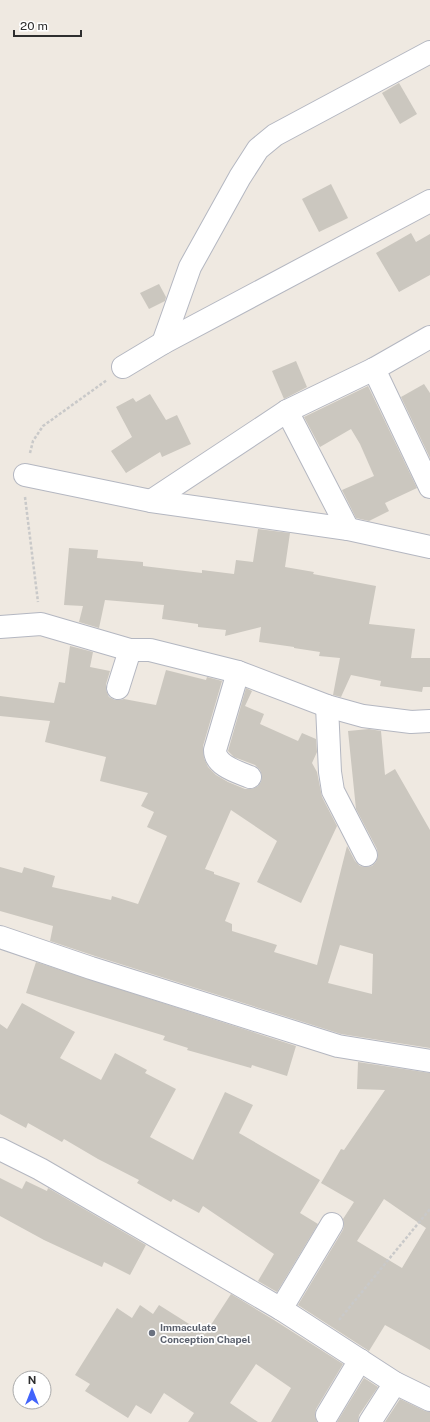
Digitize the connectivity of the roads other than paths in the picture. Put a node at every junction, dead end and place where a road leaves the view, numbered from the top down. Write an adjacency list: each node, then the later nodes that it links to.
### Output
1 (430, 52): 4 (street)
2 (430, 201): 4 (street)
3 (430, 337): 6 (street)
4 (163, 343): 5 (street)
5 (123, 367)
6 (374, 370): 7 (street); 9 (street)
7 (286, 411): 10 (street); 11 (street)
8 (25, 474): 10 (street)
9 (430, 487)
10 (150, 501): 11 (street)
11 (348, 529): 12 (street)
12 (430, 547)
13 (0, 627): 14 (street)
14 (130, 650): 15 (street); 16 (street)
15 (238, 672): 17 (street); 19 (street)
16 (118, 688)
17 (327, 706): 18 (street); 20 (street)
18 (430, 721)
19 (250, 777)
20 (366, 855)
21 (0, 937): 22 (street)
22 (430, 1061)
23 (0, 1149): 25 (street)
24 (332, 1224): 25 (street)
25 (281, 1310): 26 (street)
26 (360, 1360): 27 (street); 29 (street)
27 (395, 1383): 28 (street); 30 (street)
28 (430, 1400)
29 (327, 1414)
30 (370, 1422)

